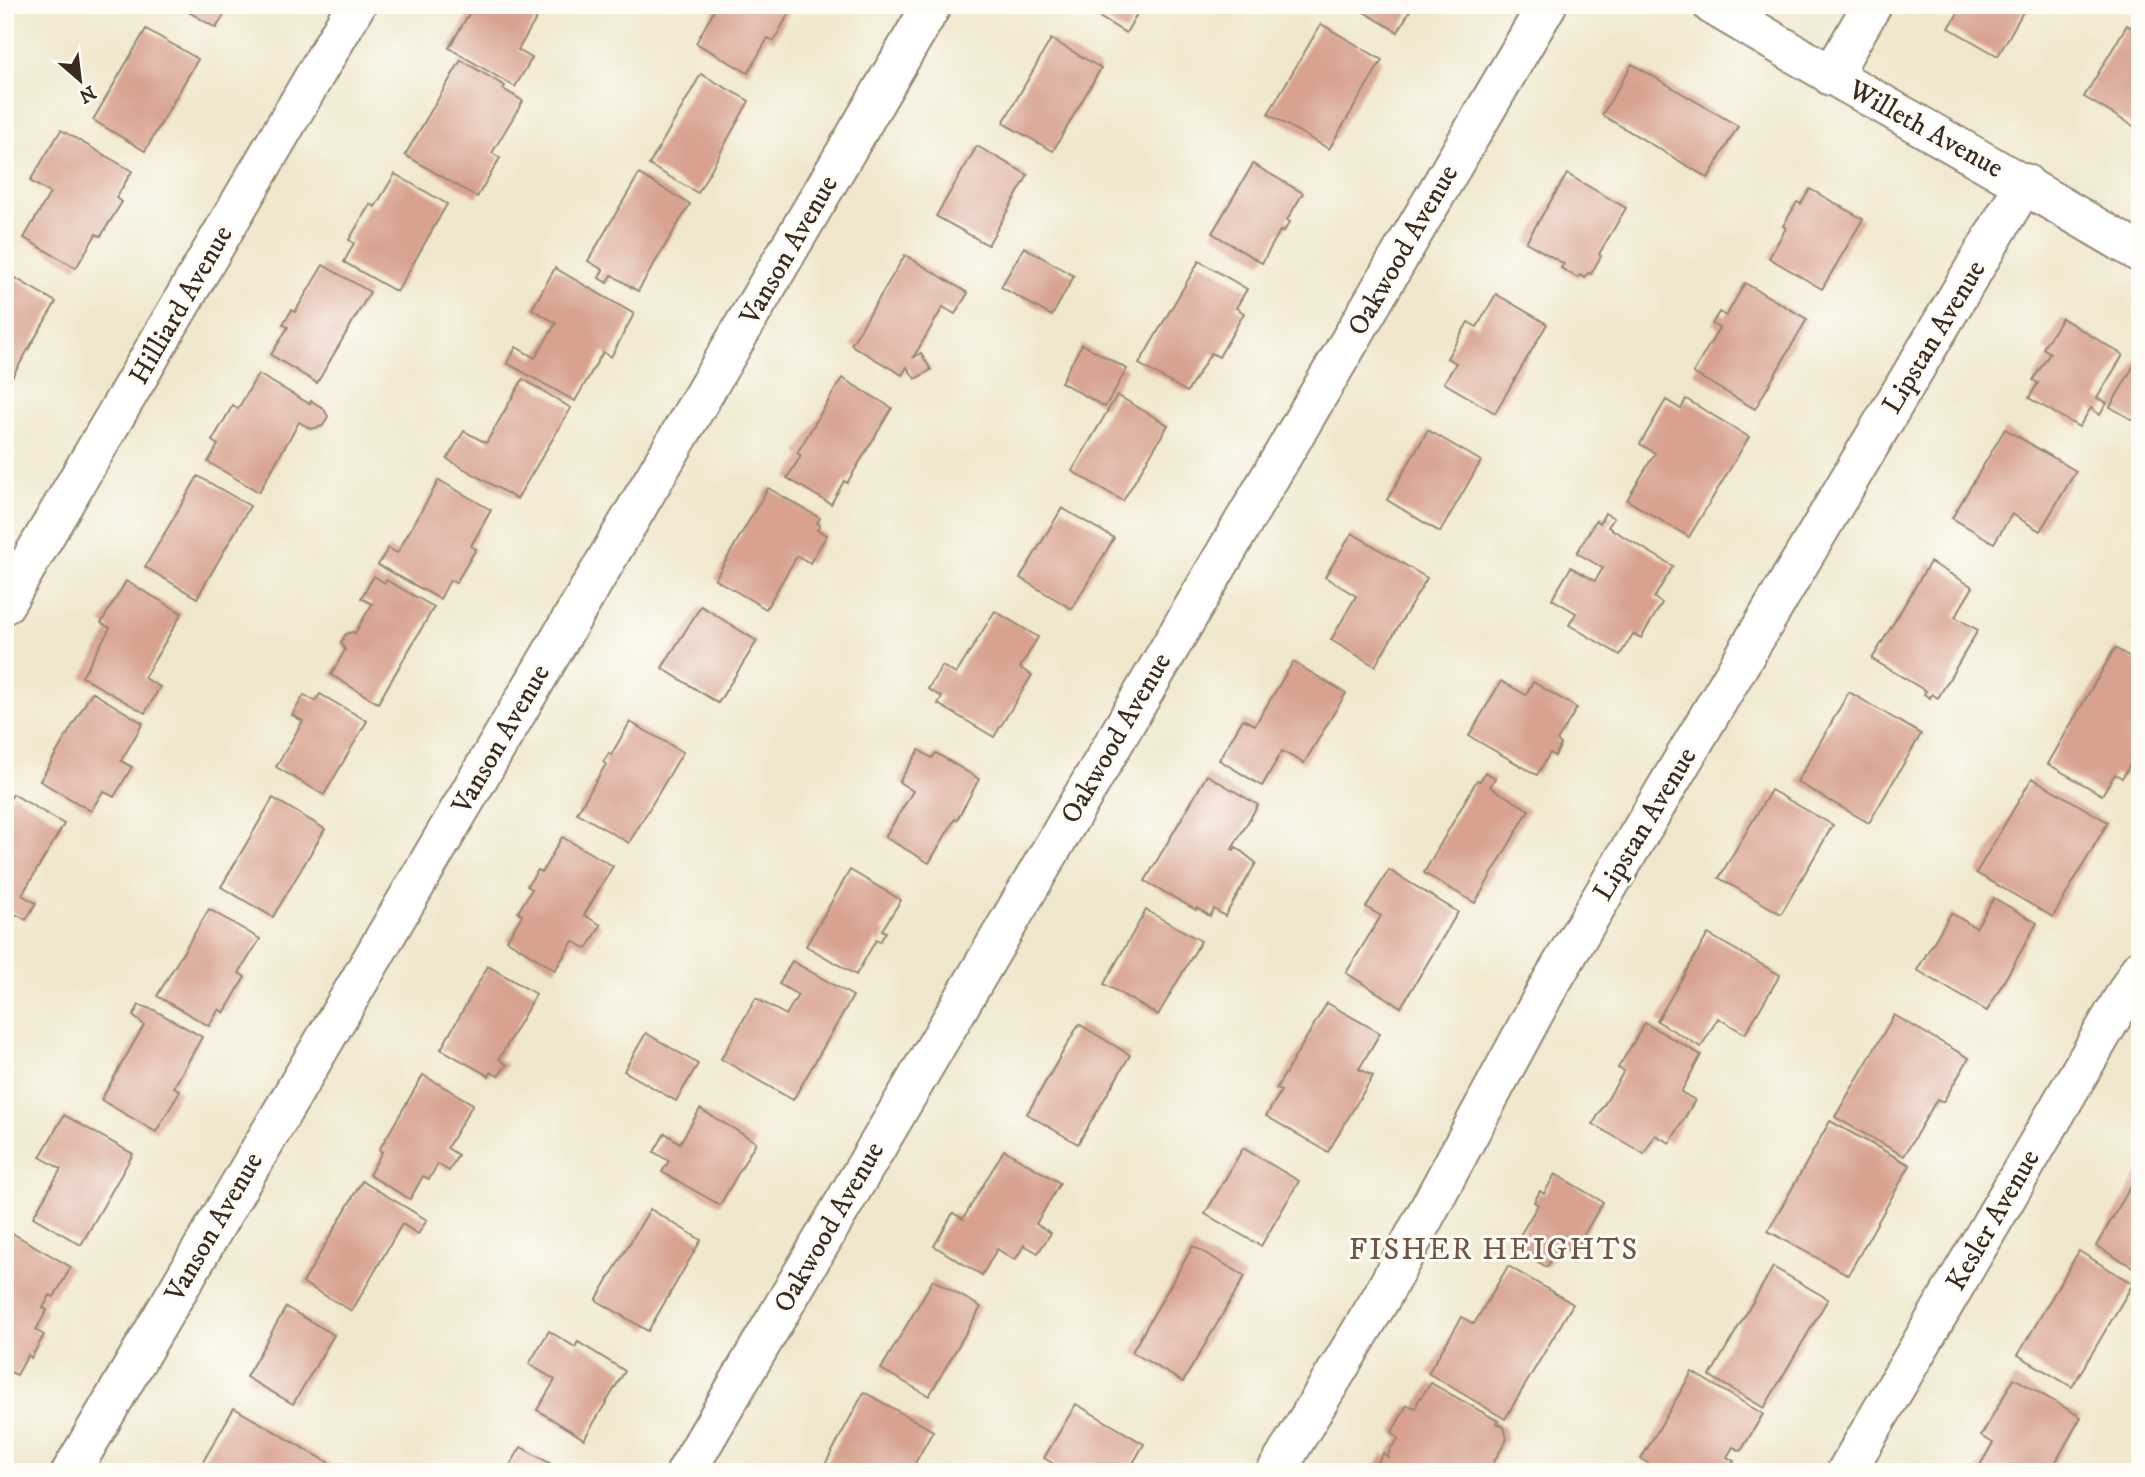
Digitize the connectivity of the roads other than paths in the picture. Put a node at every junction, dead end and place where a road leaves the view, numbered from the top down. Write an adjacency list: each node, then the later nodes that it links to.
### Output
1 (356, 5): 9 (street, Hilliard Avenue)
2 (932, 5): 11 (street, Vanson Avenue)
3 (1547, 5): 12 (street, Oakwood Avenue)
4 (1712, 5): 6 (street, Willeth Avenue)
5 (1872, 5): 6 (street)
6 (1831, 76): 7 (street, Willeth Avenue)
7 (2025, 183): 8 (street, Willeth Avenue); 13 (street, Lipstan Avenue)
8 (2140, 253)
9 (5, 604)
10 (2140, 969): 14 (street, Kesler Avenue)
11 (71, 1472)
12 (686, 1472)
13 (1276, 1472)
14 (1846, 1472)

